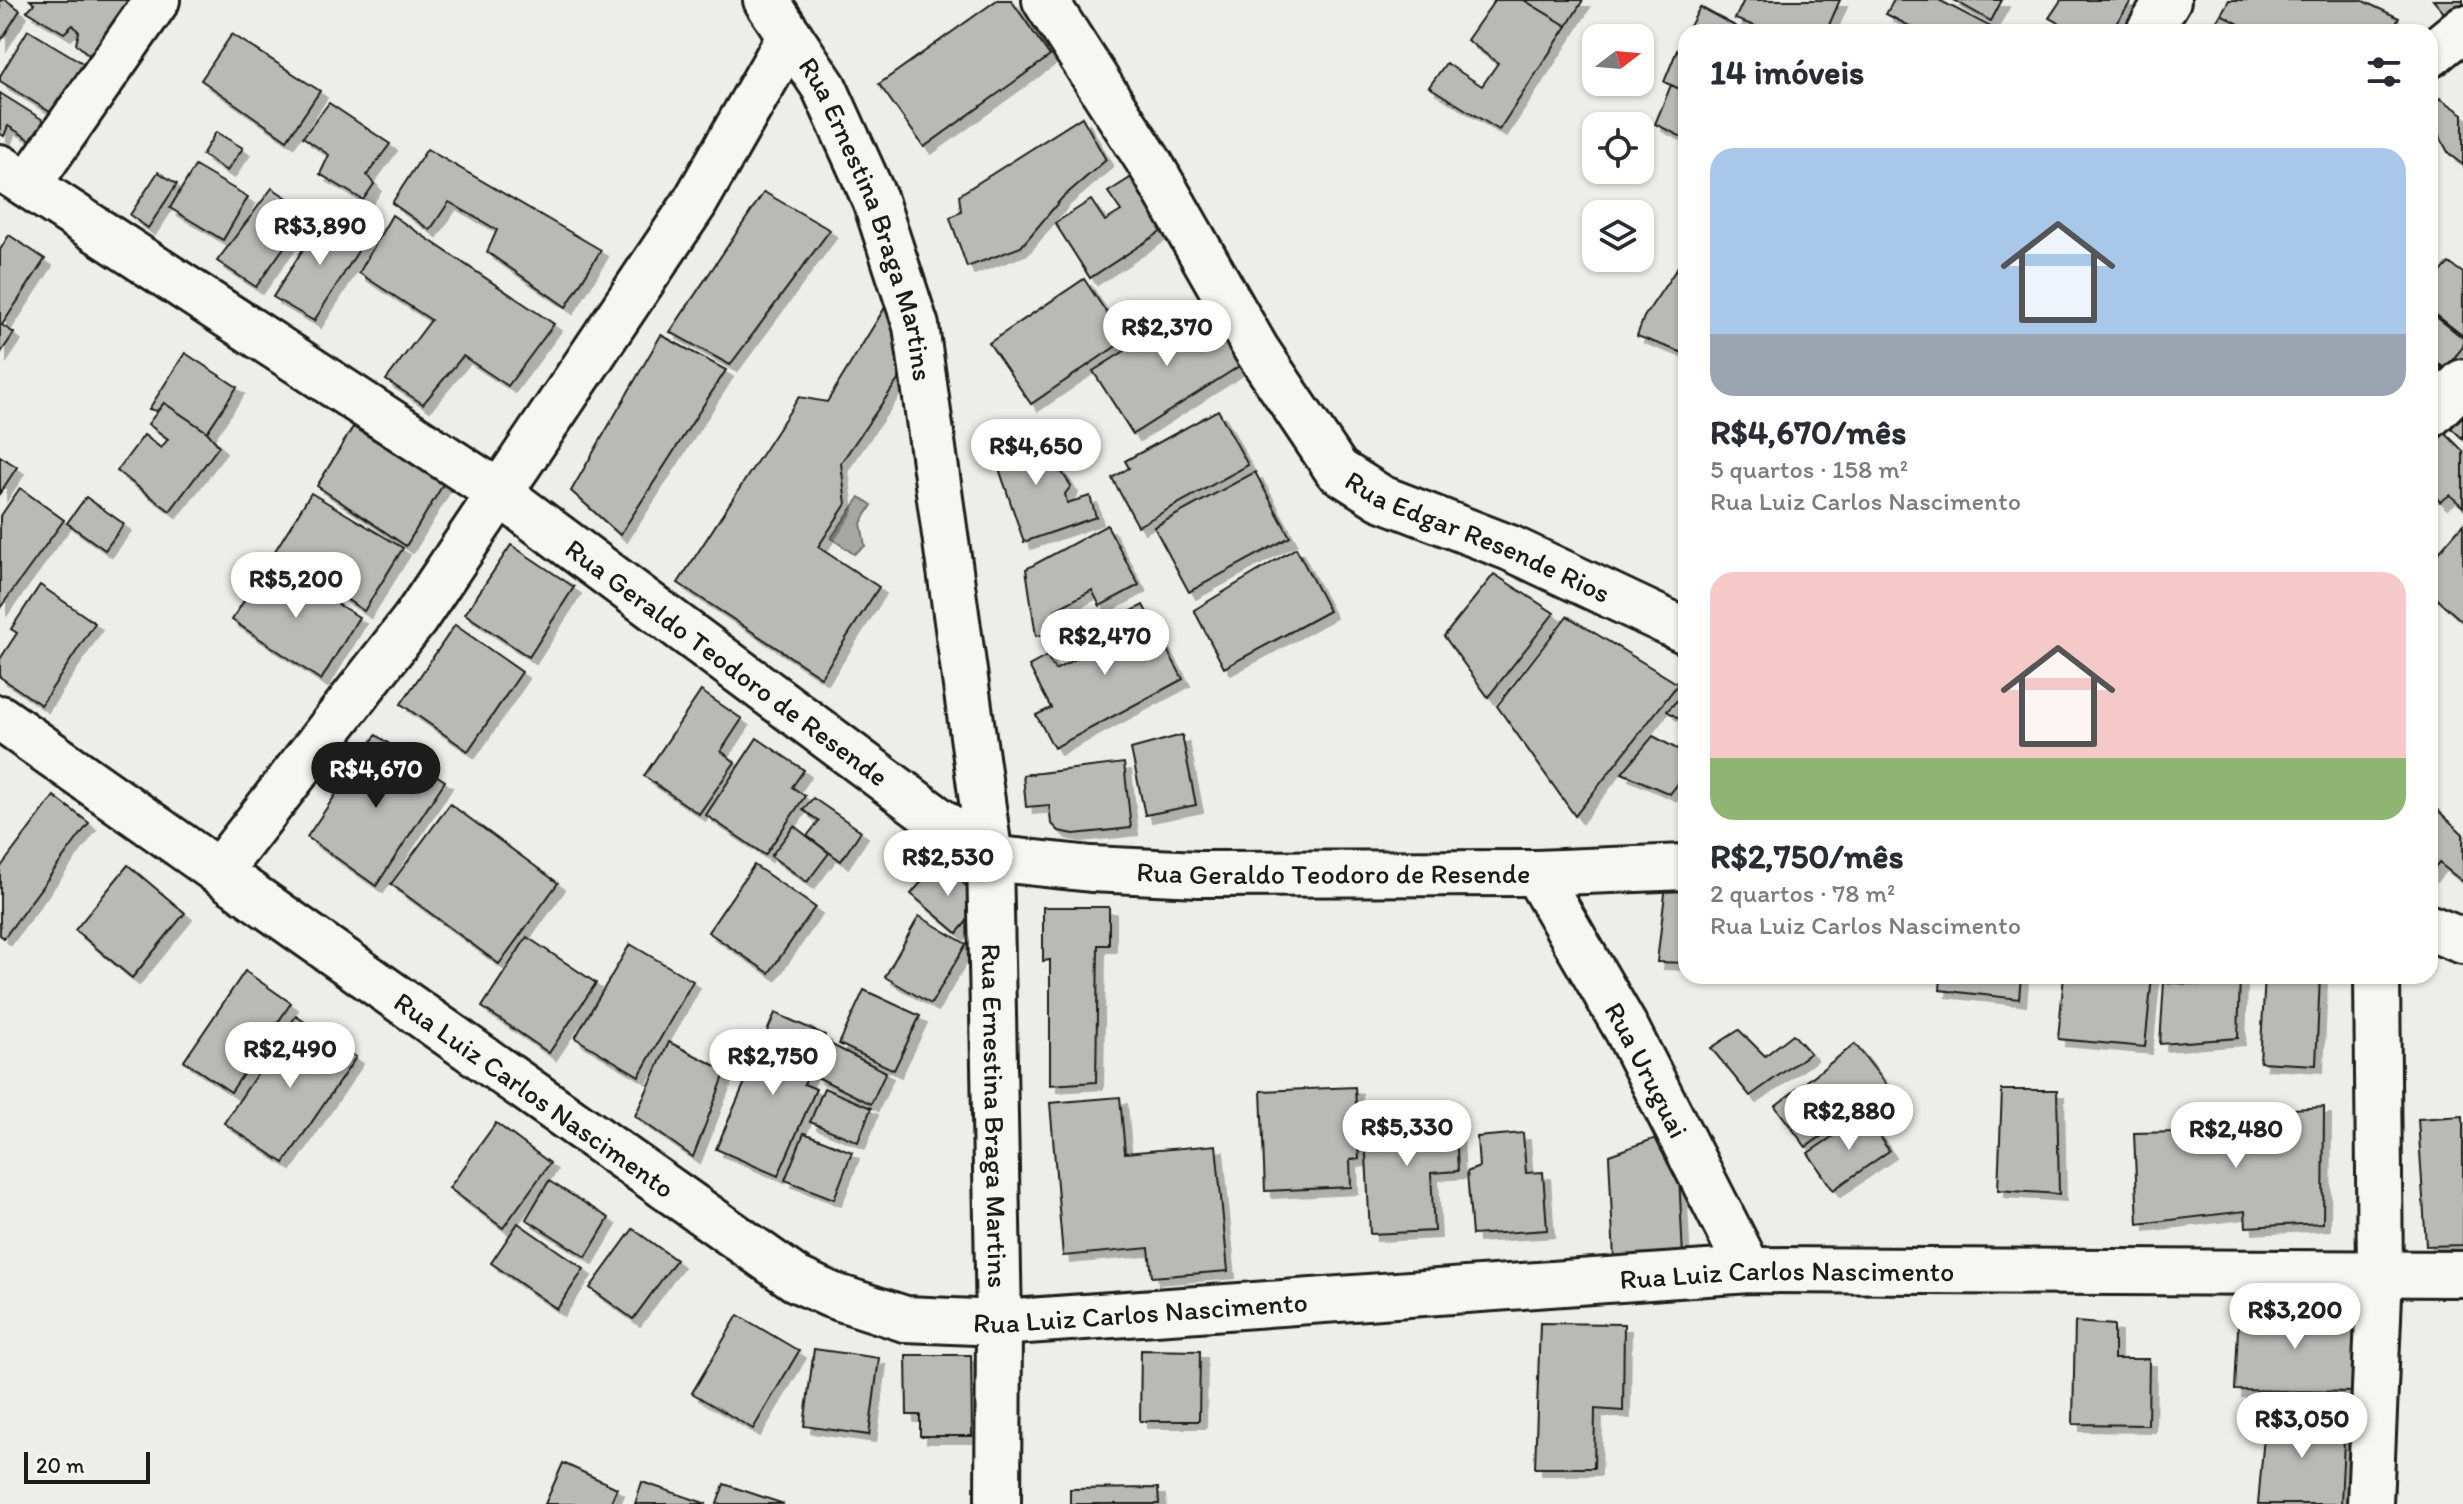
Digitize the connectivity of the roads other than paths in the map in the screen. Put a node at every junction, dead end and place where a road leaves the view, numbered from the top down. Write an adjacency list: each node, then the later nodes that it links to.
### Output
1 (157, 0): 9 (street)
2 (766, 0): 7 (street, Rua Ernestina Braga Martins)
3 (1045, 0): 13 (street, Rua Edgar Resende Rios)
4 (2168, 0): 5 (street)
5 (2153, 24)
6 (2463, 28): 8 (street)
7 (790, 36): 12 (street); 15 (street, Rua Ernestina Braga Martins)
8 (2438, 48)
9 (14, 176): 12 (street, Rua Geraldo Teodoro de Resende)
10 (2463, 382): 11 (street)
11 (2438, 407)
12 (498, 492): 15 (street, Rua Geraldo Teodoro de Resende); 17 (street)
13 (1678, 627)
14 (0, 718): 17 (street, Rua Luiz Carlos Nascimento)
15 (990, 858): 18 (street, Rua Geraldo Teodoro de Resende); 25 (street, Rua Ernestina Braga Martins)
16 (1678, 867): 18 (street, Rua Geraldo Teodoro de Resende)
17 (219, 871): 25 (street, Rua Luiz Carlos Nascimento)
18 (1536, 873): 22 (street, Rua Uruguai)
19 (2438, 931): 20 (street)
20 (2463, 941)
21 (2377, 984): 23 (street)
22 (1749, 1270): 23 (street, Rua Luiz Carlos Nascimento); 25 (street, Rua Luiz Carlos Nascimento)
23 (2380, 1272): 24 (street, Rua Luiz Carlos Nascimento); 27 (street)
24 (2463, 1274)
25 (999, 1323): 26 (street, Rua Ernestina Braga Martins)
26 (998, 1504)
27 (2370, 1504)

